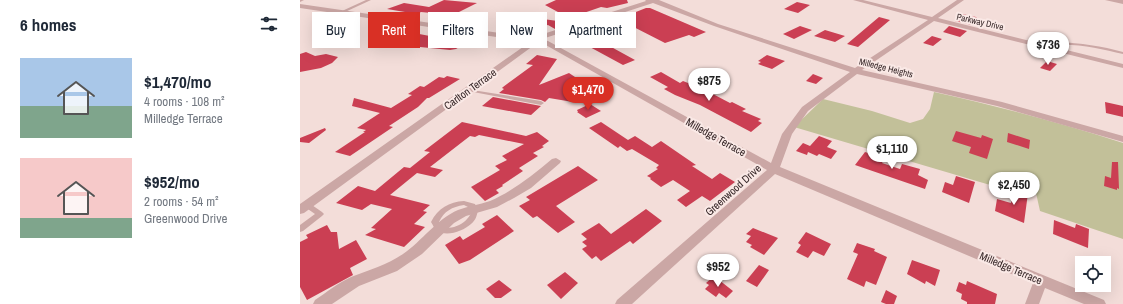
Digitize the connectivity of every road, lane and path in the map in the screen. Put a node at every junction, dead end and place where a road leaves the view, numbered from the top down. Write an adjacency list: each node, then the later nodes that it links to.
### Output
1 (369, 0): 8 (lane)
2 (652, 0): 11 (street, Carlton Terrace); 17 (street, Milledge Heights)
3 (856, 0): 9 (street, Parkway Drive)
4 (961, 0): 9 (street, Greenwood Drive)
5 (1108, 0): 6 (street)
6 (1123, 2)
7 (300, 6): 8 (street, Milledge Terrace)
8 (344, 11): 10 (street, Milledge Terrace)
9 (932, 20): 13 (street, Parkway Drive); 17 (street, Greenwood Drive)
10 (496, 34)
11 (547, 34)
12 (547, 43): 22 (street, Milledge Terrace)
13 (1042, 46): 15 (lane); 16 (street, Parkway Drive)
14 (525, 48): 18 (street, Carlton Terrace)
15 (1123, 53)
16 (1123, 66)
17 (856, 71): 20 (street, Milledge Heights); 22 (street, Greenwood Drive)
18 (468, 90): 19 (lane); 23 (street, Carlton Terrace)
19 (541, 103)
20 (1123, 139)
21 (556, 161): 26 (street)
22 (774, 169): 25 (street, Milledge Terrace); 27 (street, Greenwood Drive)
23 (303, 208): 24 (lane)
24 (300, 229)
25 (1041, 280): 28 (street); 29 (street, Milledge Terrace)
26 (320, 304)
27 (622, 304)
28 (1032, 304)
29 (1099, 304)

